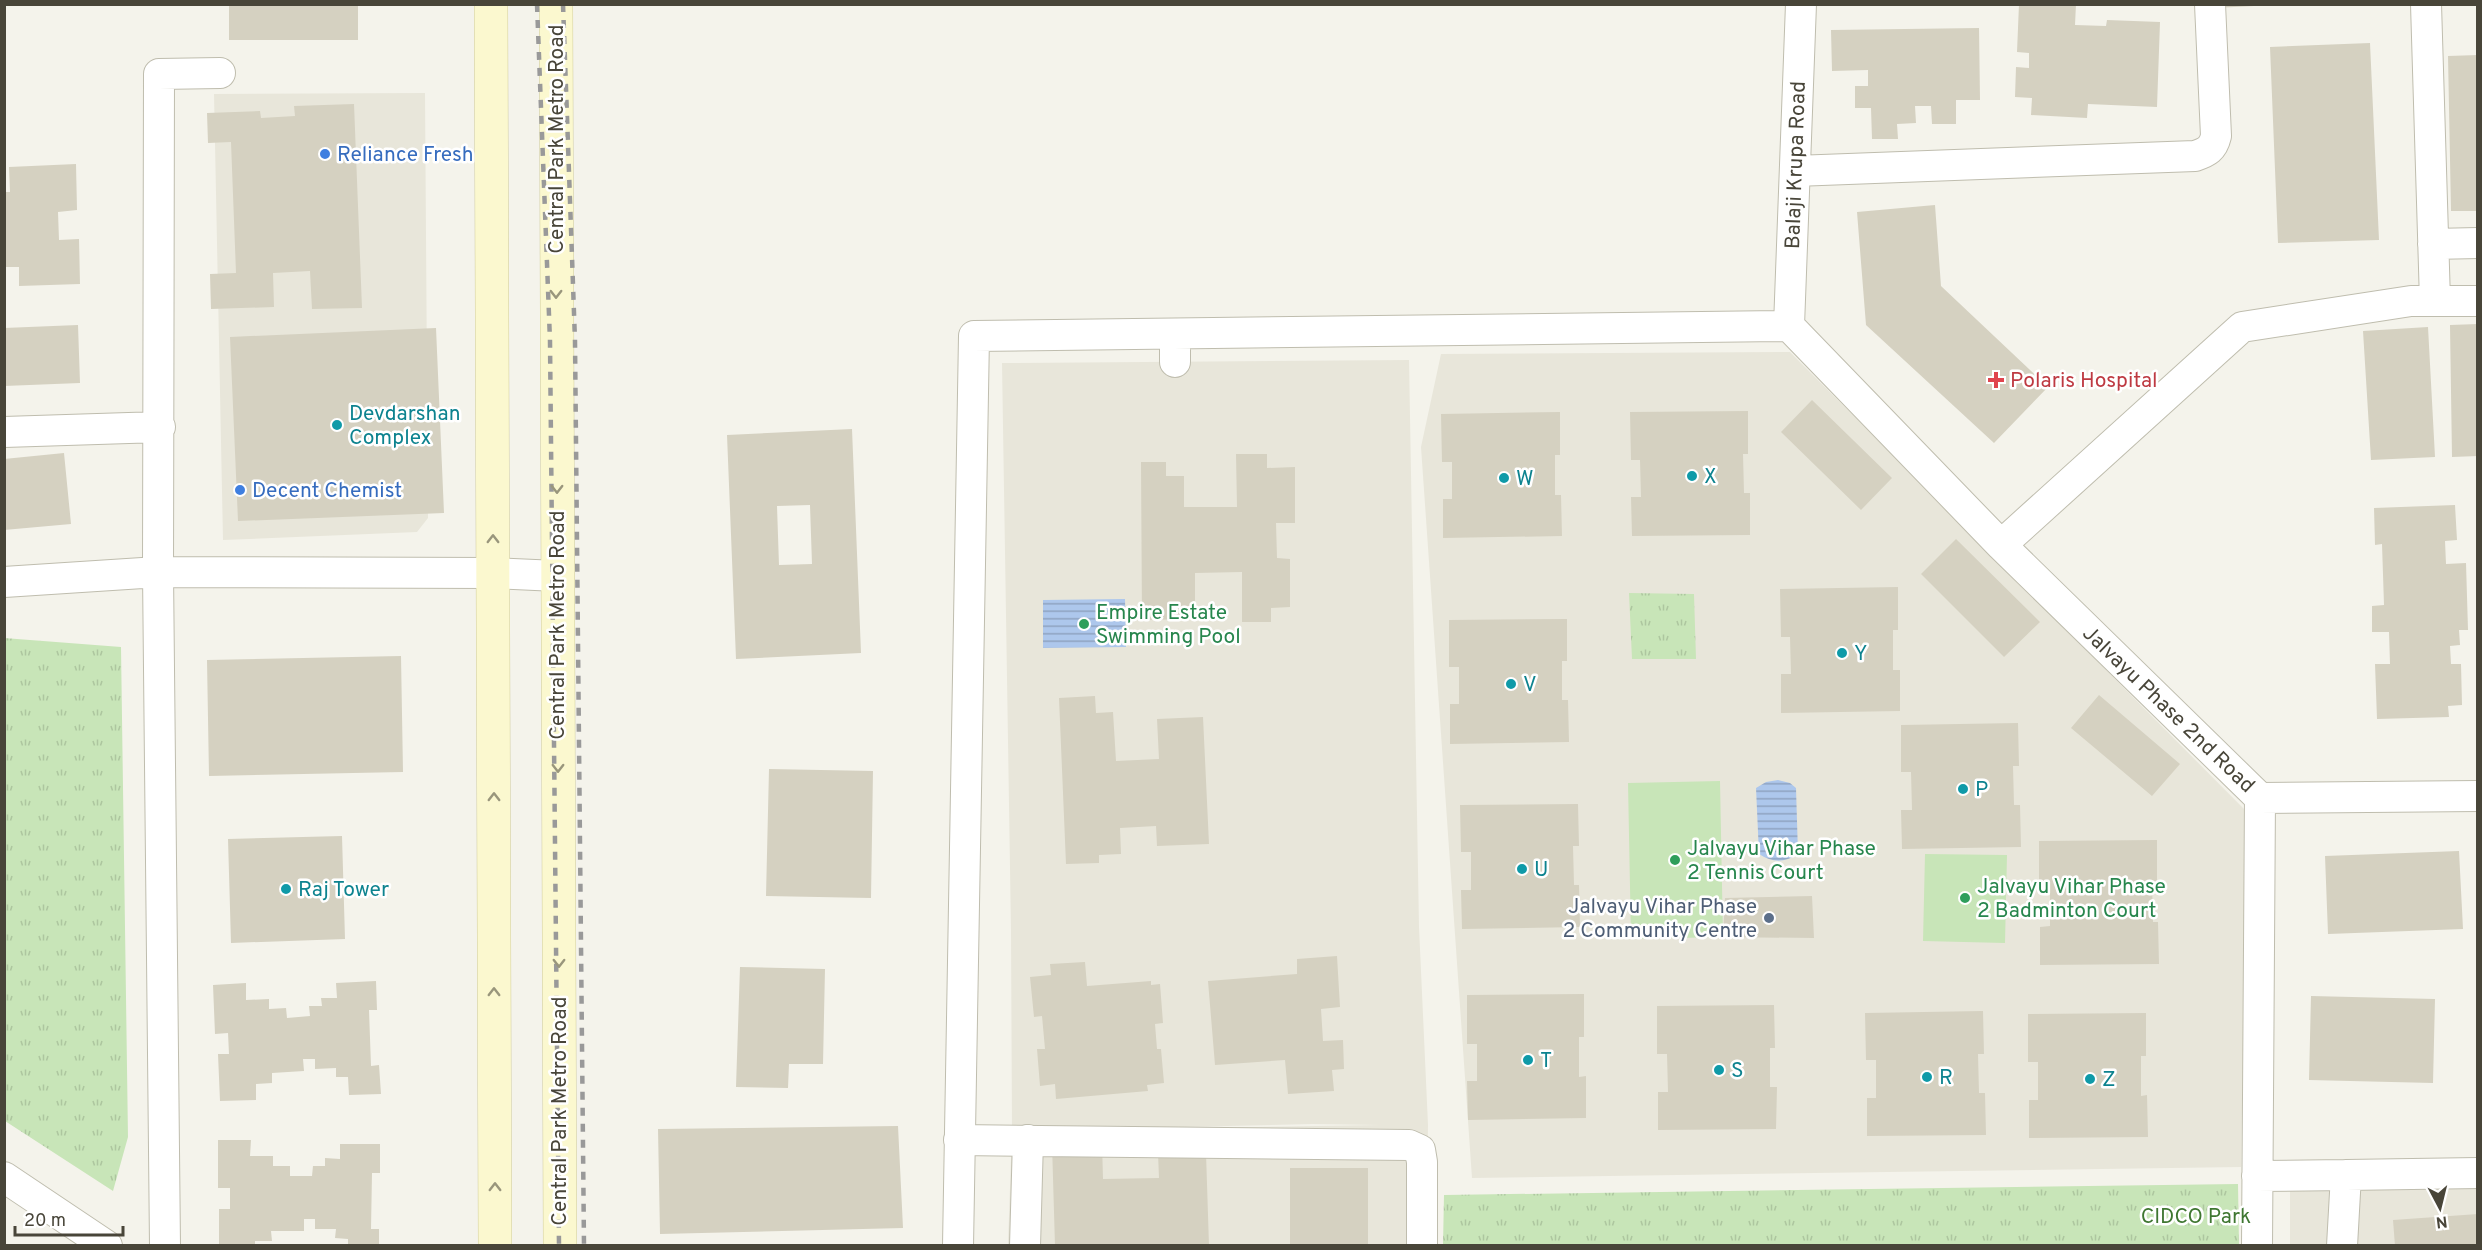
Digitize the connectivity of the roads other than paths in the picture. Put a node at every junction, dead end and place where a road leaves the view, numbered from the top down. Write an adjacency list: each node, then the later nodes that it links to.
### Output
1 (1801, 4): 7 (street, Balaji Krupa Road)
2 (2210, 4): 7 (street)
3 (2426, 4): 9 (street)
4 (557, 8): 18 (main road, Central Park Metro Road, one-way to 18)
5 (488, 9): 17 (main road, one-way to 5)
6 (220, 73): 13 (street)
7 (1795, 171): 12 (street, Balaji Krupa Road)
8 (2478, 243): 9 (street)
9 (2433, 244): 10 (street)
10 (2435, 301): 11 (street); 15 (street)
11 (2478, 301)
12 (1790, 326): 15 (street, Jalvayu Phase 2nd Road); 22 (street)
13 (160, 427): 14 (street); 16 (street)
14 (4, 432)
15 (2001, 545): 21 (street, Jalvayu Phase 2nd Road)
16 (159, 572): 17 (street); 19 (street); 29 (street)
17 (493, 573): 18 (street); 30 (main road, one-way to 17)
18 (557, 576): 31 (main road, Central Park Metro Road, one-way to 31)
19 (4, 582)
20 (2478, 796): 21 (street)
21 (2260, 798): 26 (street, Jalvayu Phase 2nd Road)
22 (960, 1140): 23 (street); 32 (street)
23 (1028, 1140): 33 (street); 34 (street)
24 (2478, 1173): 25 (street)
25 (2346, 1175): 26 (street); 36 (street)
26 (2257, 1176): 35 (street, Jalvayu Phase 2nd Road)
27 (4, 1177): 28 (street)
28 (107, 1245)
29 (165, 1245)
30 (495, 1245)
31 (560, 1245)
32 (958, 1245)
33 (1025, 1245)
34 (1422, 1245)
35 (2257, 1245)
36 (2343, 1245)

